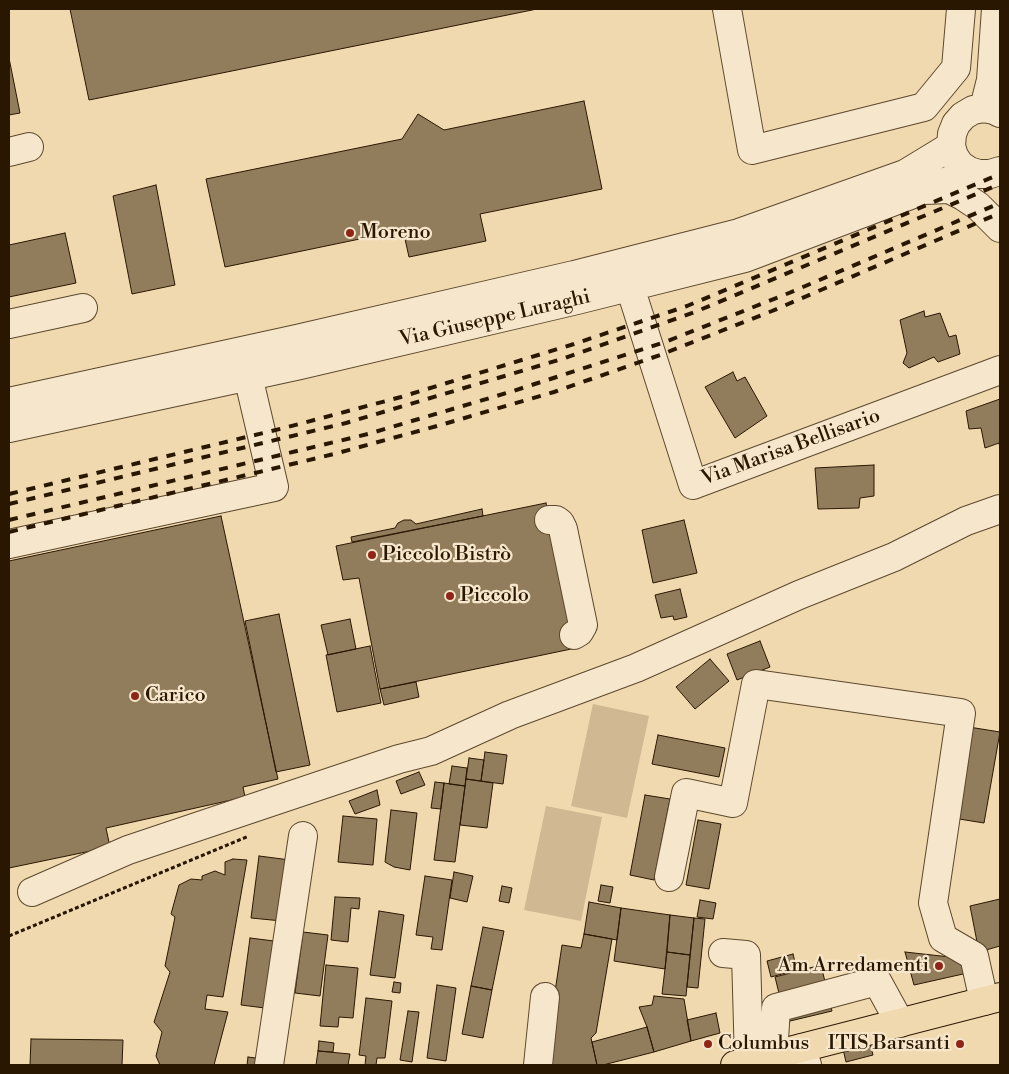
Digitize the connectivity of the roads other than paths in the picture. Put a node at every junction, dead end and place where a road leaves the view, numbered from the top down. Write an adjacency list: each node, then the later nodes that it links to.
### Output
1 (726, 9): 2 (street)
2 (961, 9)
3 (997, 13): 4 (street)
4 (995, 109): 5 (street)
5 (951, 146): 6 (street); 15 (street, Via Giuseppe Luraghi)
6 (983, 172): 7 (street, Via Giuseppe Luraghi); 8 (street)
7 (924, 190): 9 (street); 10 (street, Via Giuseppe Luraghi)
8 (1000, 221)
9 (1000, 228)
10 (630, 287): 13 (street, Via Marisa Bellisario); 14 (street, Via Giuseppe Luraghi)
11 (82, 308): 12 (street)
12 (9, 324)
13 (1000, 370)
14 (248, 376): 16 (street, Via Giuseppe Luraghi); 19 (street)
15 (9, 402)
16 (9, 428)
17 (1000, 509): 23 (street)
18 (549, 520): 20 (street)
19 (9, 544)
20 (574, 635)
21 (303, 836): 30 (street)
22 (668, 877): 26 (street)
23 (32, 892)
24 (723, 952): 29 (street)
25 (545, 997): 31 (street)
26 (992, 999): 27 (main road)
27 (900, 1023): 28 (main road); 29 (street)
28 (804, 1056): 29 (main road)
29 (752, 1061)
30 (269, 1065)
31 (538, 1065)

